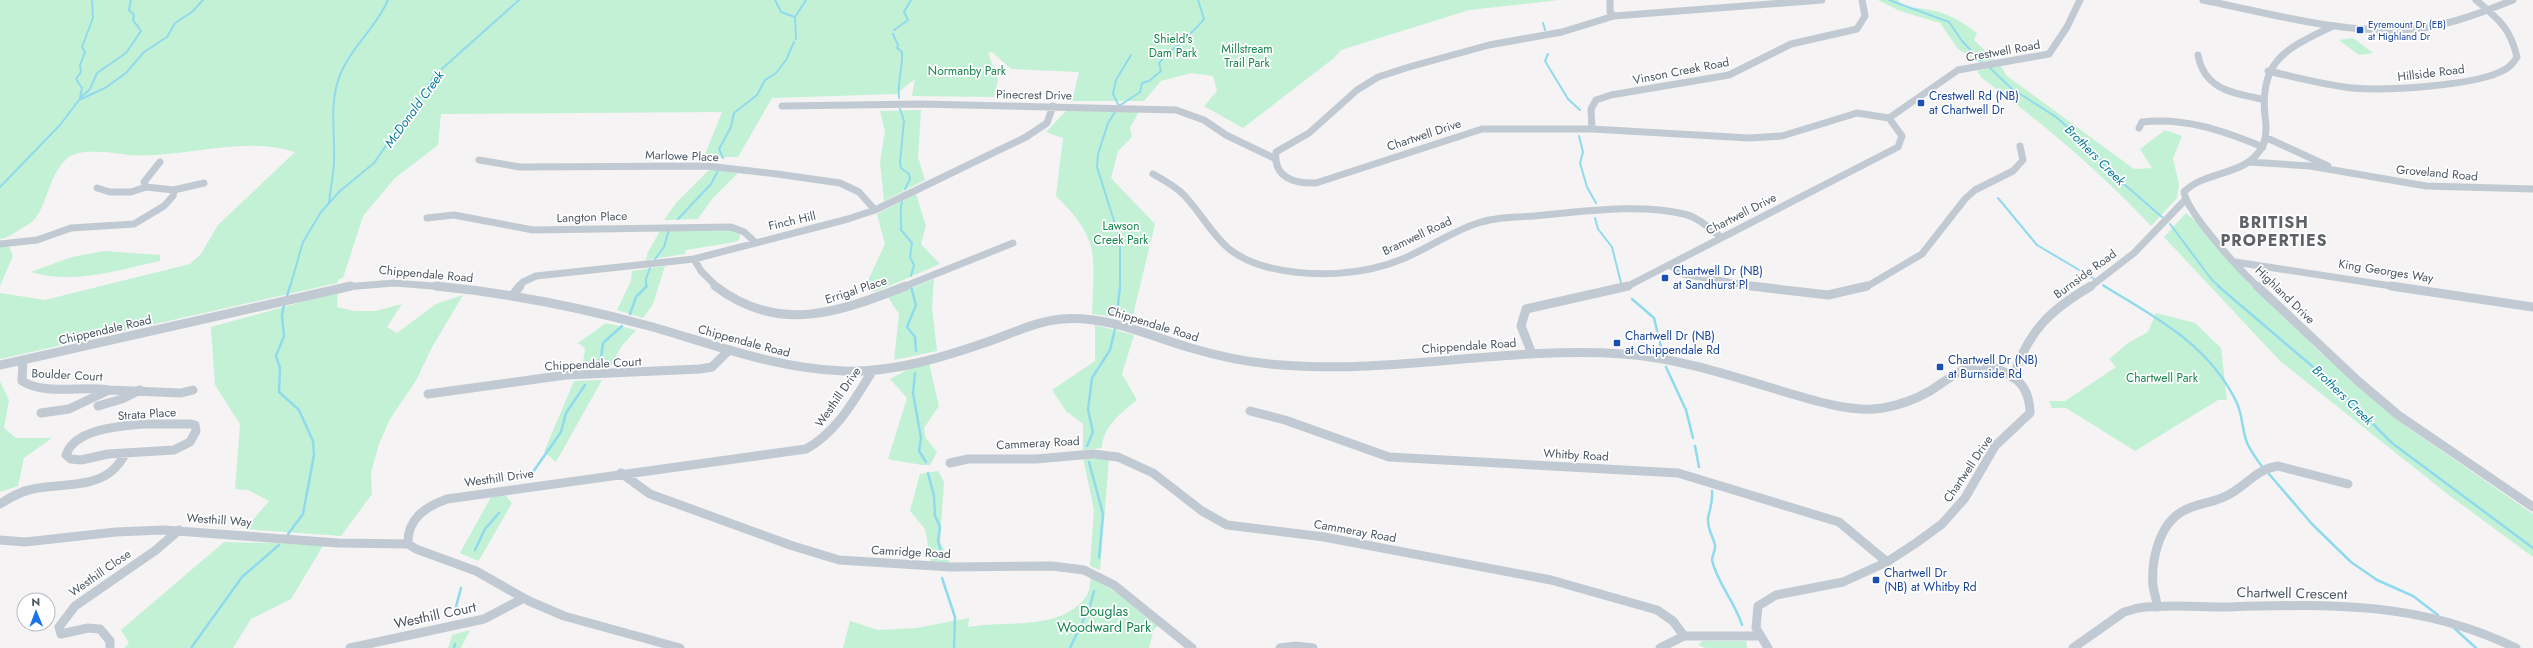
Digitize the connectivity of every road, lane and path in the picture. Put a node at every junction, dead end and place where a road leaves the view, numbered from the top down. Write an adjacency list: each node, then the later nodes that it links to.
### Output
1 (1610, 0): 10 (street)
2 (1822, 0): 10 (street)
3 (1862, 0): 19 (street, Vinson Creek Road)
4 (2080, 0): 17 (street, Crestwell Road)
5 (2203, 0): 8 (street)
6 (2476, 0): 9 (street, Hillside Road)
7 (2513, 0): 9 (street)
8 (2244, 3): 11 (street)
9 (2487, 10): 11 (street); 13 (street, Hillside Road)
10 (1614, 16): 23 (street)
11 (2334, 26): 13 (street)
12 (2198, 55): 14 (street)
13 (2268, 71): 14 (street)
14 (2262, 99): 20 (street)
15 (782, 106): 16 (street, Pinecrest Drive)
16 (1053, 106): 23 (street, Pinecrest Drive); 35 (street, Finch Hill)
17 (1889, 118): 19 (street, Chartwell Drive); 37 (street, Chartwell Drive)
18 (2139, 128): 22 (street)
19 (1592, 129): 23 (street, Chartwell Drive)
20 (2267, 138): 22 (street); 27 (street, Groveland Road)
21 (2020, 146): 43 (street)
22 (2262, 147): 26 (street)
23 (1274, 158)
24 (479, 160): 35 (street, Marlowe Place)
25 (160, 162): 30 (street)
26 (2249, 162): 27 (street, Groveland Road); 34 (street)
27 (2340, 171): 32 (street, Groveland Road)
28 (1154, 174): 37 (street, Bramwell Road)
29 (204, 183): 33 (street)
30 (146, 187): 31 (street); 33 (street)
31 (96, 188)
32 (2533, 189)
33 (174, 190): 39 (street)
34 (2185, 200): 42 (street, Highland Drive); 51 (street, Burnside Road)
35 (875, 210): 38 (street, Finch Hill)
36 (427, 218): 38 (street, Langton Place)
37 (1721, 237): 43 (street, Chartwell Drive)
38 (755, 242): 41 (street, Finch Hill)
39 (3, 243)
40 (1013, 243): 41 (street, Errigal Place)
41 (694, 258): 44 (street, Finch Hill)
42 (2235, 262): 45 (street, King Georges Way); 64 (street, Highland Drive)
43 (1670, 265): 47 (street, Chartwell Drive)
44 (512, 295): 46 (street, Chippendale Road); 48 (street, Chippendale Road)
45 (2533, 307)
46 (728, 351): 50 (street, Chippendale Road); 55 (street, Chippendale Court)
47 (1532, 354): 50 (street, Chippendale Road); 51 (street, Chartwell Drive)
48 (23, 361): 49 (street, Chippendale Road); 52 (street, Boulder Court)
49 (0, 365)
50 (873, 370): 61 (street, Westhill Drive)
51 (2014, 378): 68 (street, Chartwell Drive)
52 (109, 390): 53 (street); 58 (street)
53 (140, 390): 54 (street); 56 (street)
54 (193, 390)
55 (428, 394)
56 (98, 406)
57 (1250, 411): 68 (street, Whitby Road)
58 (41, 413)
59 (126, 453): 59 (street, Strata Place); 63 (street)
60 (950, 462): 71 (street, Cammeray Road)
61 (621, 474): 67 (street, Westhill Drive); 76 (street, Camridge Road)
62 (2348, 484): 70 (street)
63 (0, 504)
64 (2533, 507)
65 (179, 530): 66 (street, Westhill Way); 67 (street, Westhill Way); 73 (street, Westhill Close)
66 (0, 540)
67 (408, 544): 69 (street)
68 (1887, 562): 72 (street, Chartwell Drive)
69 (522, 599): 74 (street, Westhill Court); 75 (street)
70 (2157, 607): 81 (street, Chartwell Crescent); 82 (street, Chartwell Crescent)
71 (1684, 636): 72 (street); 79 (street)
72 (1759, 636): 80 (street, Chartwell Drive)
73 (110, 648)
74 (350, 648)
75 (680, 648)
76 (1192, 648)
77 (1280, 648): 78 (street)
78 (1313, 648)
79 (1660, 648)
80 (1768, 648)
81 (2073, 648)
82 (2516, 648)

